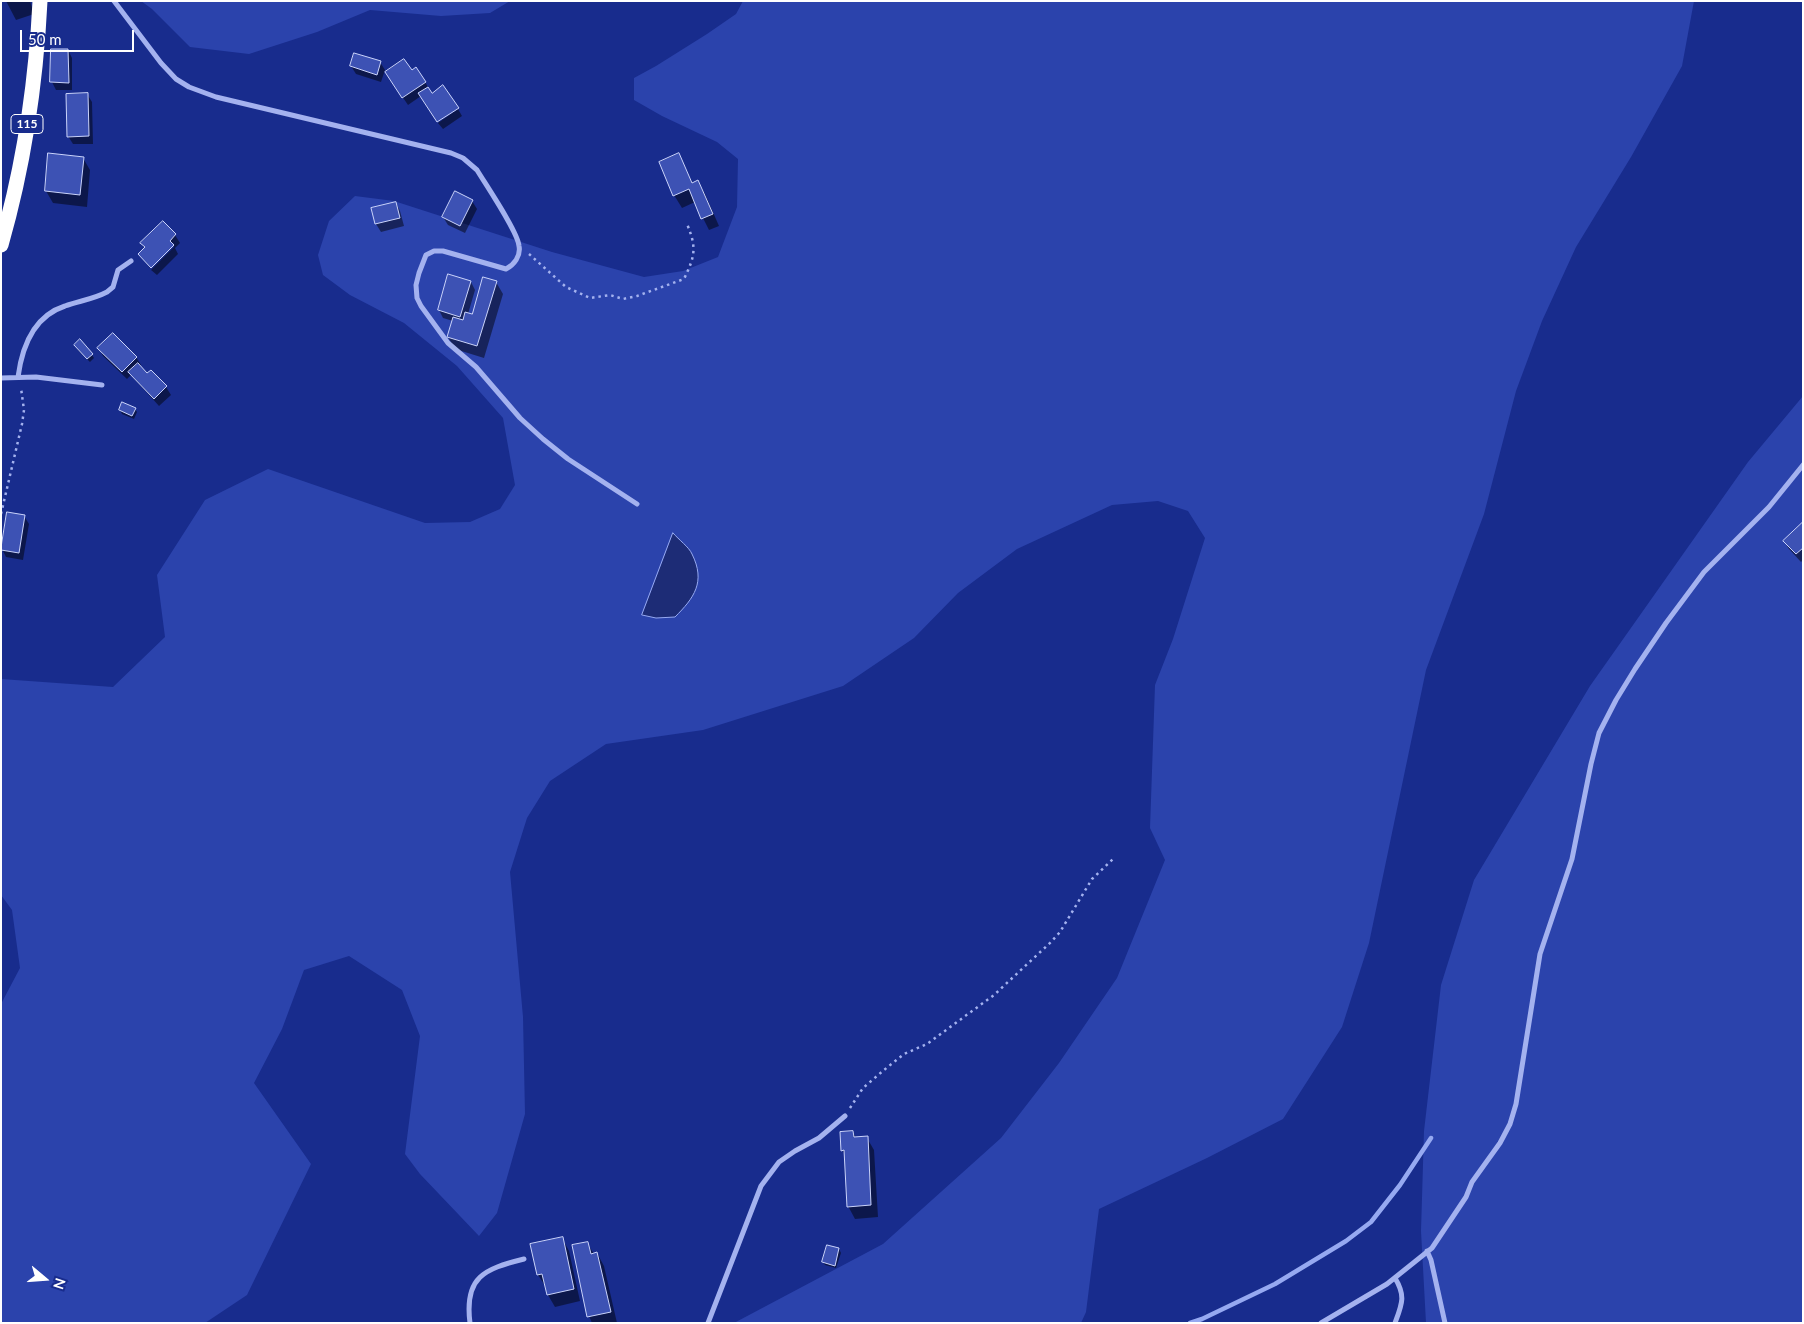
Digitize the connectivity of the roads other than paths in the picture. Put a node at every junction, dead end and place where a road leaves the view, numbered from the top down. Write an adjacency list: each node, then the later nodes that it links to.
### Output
1 (40, 1): 3 (highway, 115)
2 (114, 1): 9 (street)
3 (1, 244)
4 (131, 261): 5 (street)
5 (18, 377): 6 (street); 7 (street)
6 (1, 378)
7 (102, 385)
8 (1803, 465): 11 (street)
9 (637, 504)
10 (845, 1116): 15 (street)
11 (1427, 1251): 13 (street); 18 (street)
12 (524, 1259): 14 (street)
13 (1395, 1278): 16 (street); 17 (street)
14 (470, 1323)
15 (708, 1323)
16 (1321, 1323)
17 (1395, 1323)
18 (1445, 1323)

